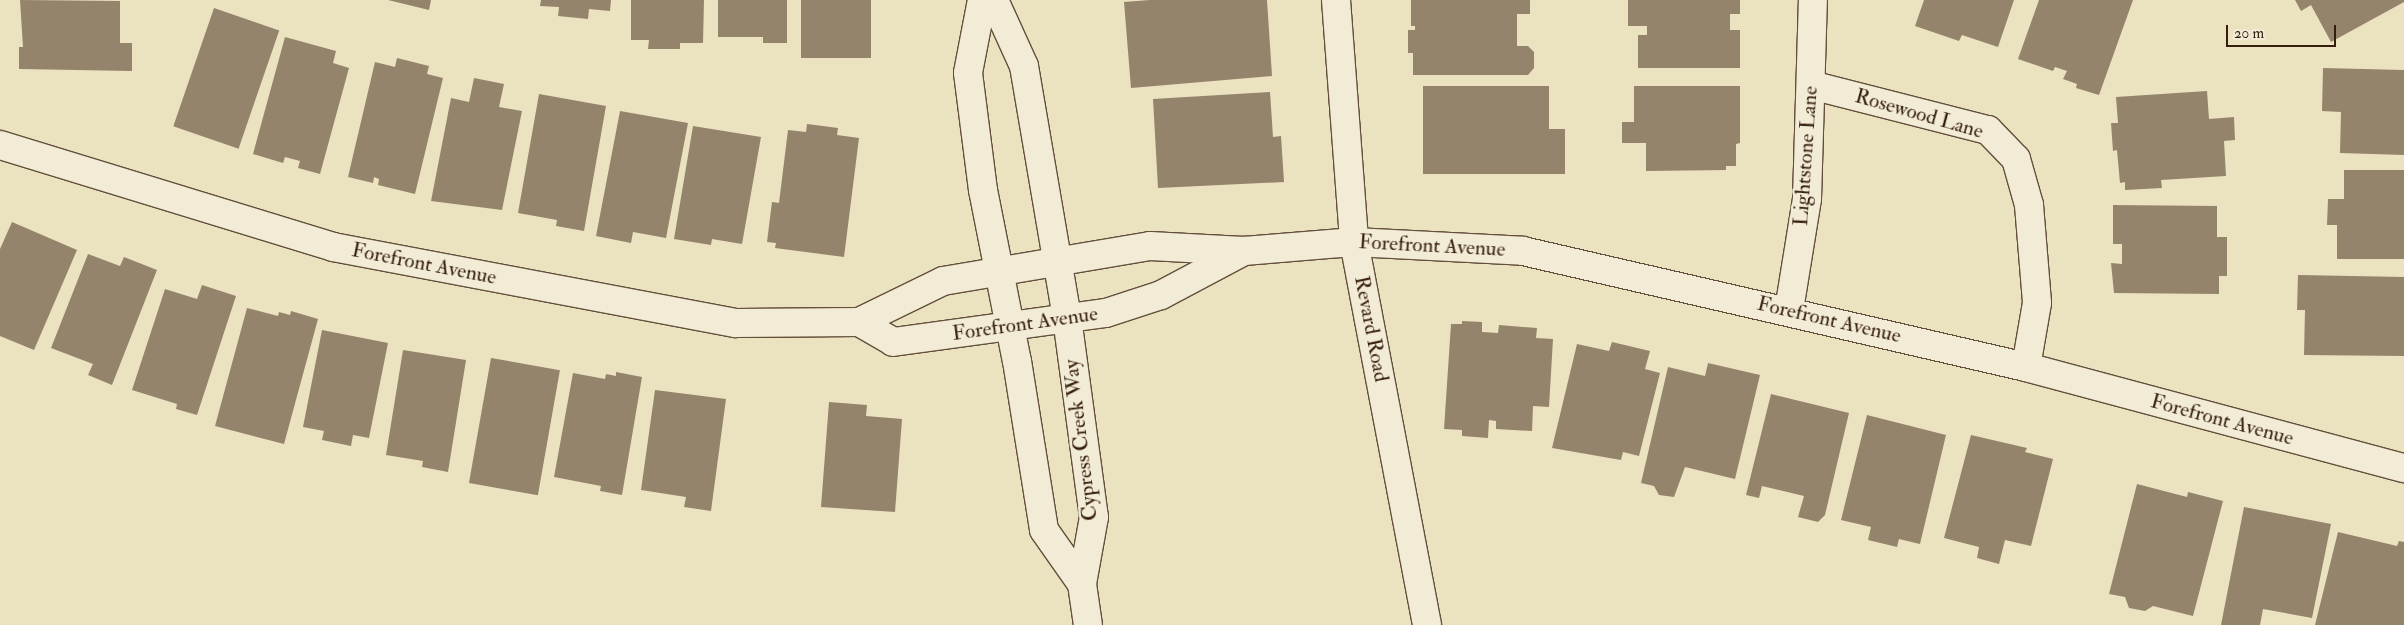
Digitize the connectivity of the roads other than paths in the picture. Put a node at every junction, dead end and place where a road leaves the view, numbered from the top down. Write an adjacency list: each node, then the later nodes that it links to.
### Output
1 (982, 0): 10 (street)
2 (994, 0): 9 (street, Cypress Creek Way)
3 (1336, 0): 7 (street, Revard Road)
4 (1813, 0): 5 (street, Lightstone Lane)
5 (1811, 85): 11 (street, Lightstone Lane); 15 (street, Rosewood Lane)
6 (0, 144): 13 (street, Forefront Avenue)
7 (1354, 242): 8 (street, Forefront Avenue); 11 (street, Forefront Avenue); 19 (street, Revard Road)
8 (1244, 251): 9 (street, Forefront Avenue); 12 (street, Forefront Avenue)
9 (1056, 262): 10 (street, Forefront Avenue); 12 (street, Cypress Creek Way)
10 (999, 271): 13 (street, Forefront Avenue); 14 (street)
11 (1789, 310): 15 (street, Forefront Avenue)
12 (1066, 318): 14 (street, Forefront Avenue); 17 (street, Cypress Creek Way)
13 (859, 322): 14 (street, Forefront Avenue)
14 (1010, 326): 17 (street)
15 (2026, 367): 16 (street, Forefront Avenue)
16 (2404, 468)
17 (1082, 584): 18 (street)
18 (1088, 625)
19 (1427, 625)

